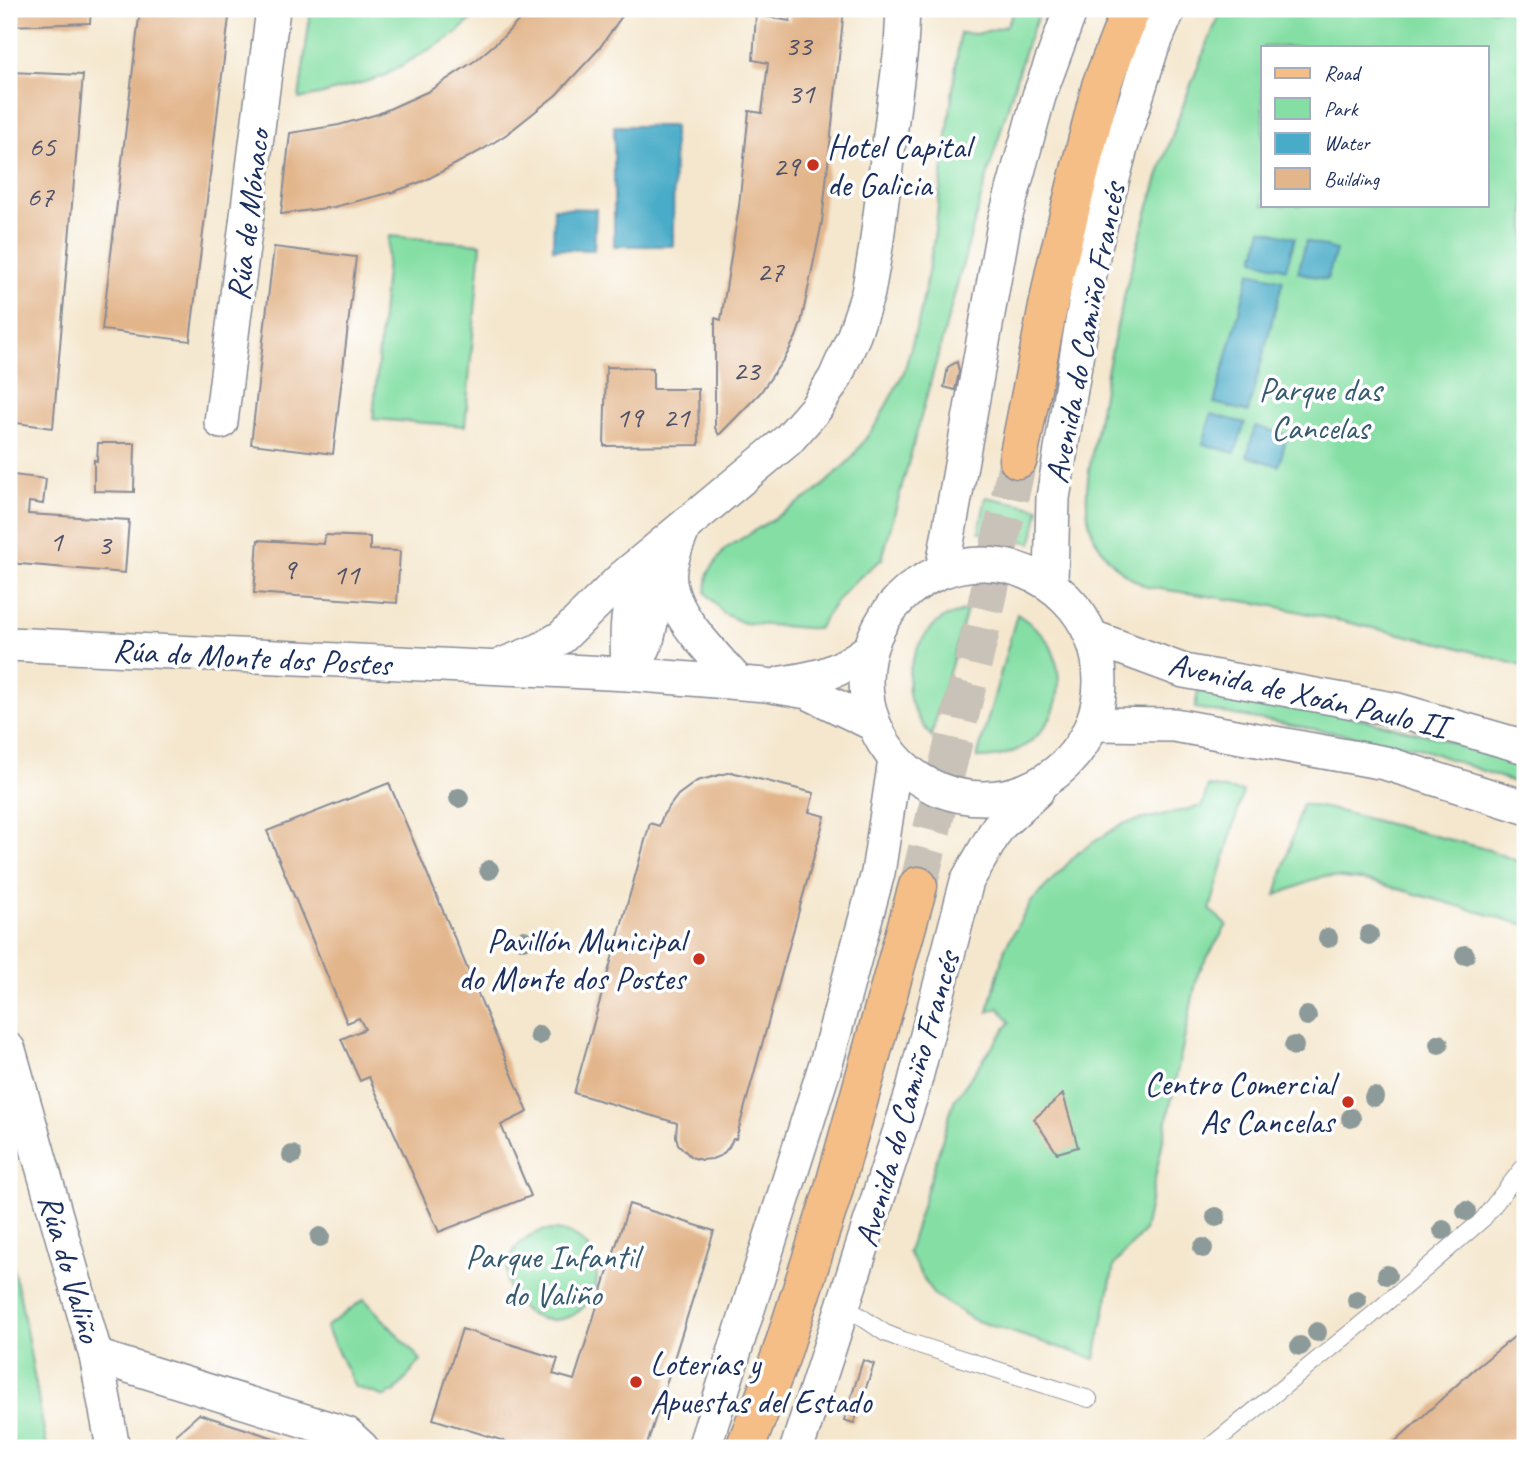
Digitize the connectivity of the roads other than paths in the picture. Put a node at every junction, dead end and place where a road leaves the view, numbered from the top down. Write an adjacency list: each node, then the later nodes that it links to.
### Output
1 (272, 9): 6 (street, Rúa de Mónaco)
2 (904, 9): 8 (street, Rúa do Monte dos Postes)
3 (1071, 9): 9 (street)
4 (1131, 9): 7 (main road, Avenida do Camiño Francés)
5 (1169, 9): 10 (street, Avenida do Camiño Francés)
6 (221, 422)
7 (1018, 459)
8 (684, 527): 14 (street, Rúa do Monte dos Postes); 15 (street, Rúa do Monte dos Postes); 16 (street)
9 (942, 571): 10 (street); 13 (street)
10 (1051, 582): 11 (street)
11 (1092, 637): 18 (street); 19 (street, Avenida de Xoán Paulo II)
12 (9, 644): 14 (street, Rúa do Monte dos Postes)
13 (870, 649): 16 (street, Rúa do Monte dos Postes); 17 (street)
14 (495, 668): 15 (street, Rúa do Monte dos Postes)
15 (628, 674): 16 (street, Rúa do Monte dos Postes)
16 (752, 684): 17 (street, Rúa do Monte dos Postes)
17 (873, 724): 20 (street)
18 (1093, 724): 21 (street); 22 (street, Avenida de Xoán Paulo II)
19 (1525, 747)
20 (895, 760): 21 (street); 31 (street)
21 (1055, 775): 26 (street, Avenida do Camiño Francés)
22 (1525, 807)
23 (918, 886): 32 (main road, Avenida do Camiño Francés)
24 (9, 1050): 27 (street, Rúa do Valiño)
25 (1525, 1165): 34 (lane)
26 (840, 1320): 28 (lane); 33 (street, Avenida do Camiño Francés)
27 (96, 1356): 29 (street, Rúa do Valiño); 30 (street)
28 (1089, 1398)
29 (113, 1448)
30 (362, 1448)
31 (704, 1448)
32 (745, 1448)
33 (797, 1448)
34 (1208, 1448)

